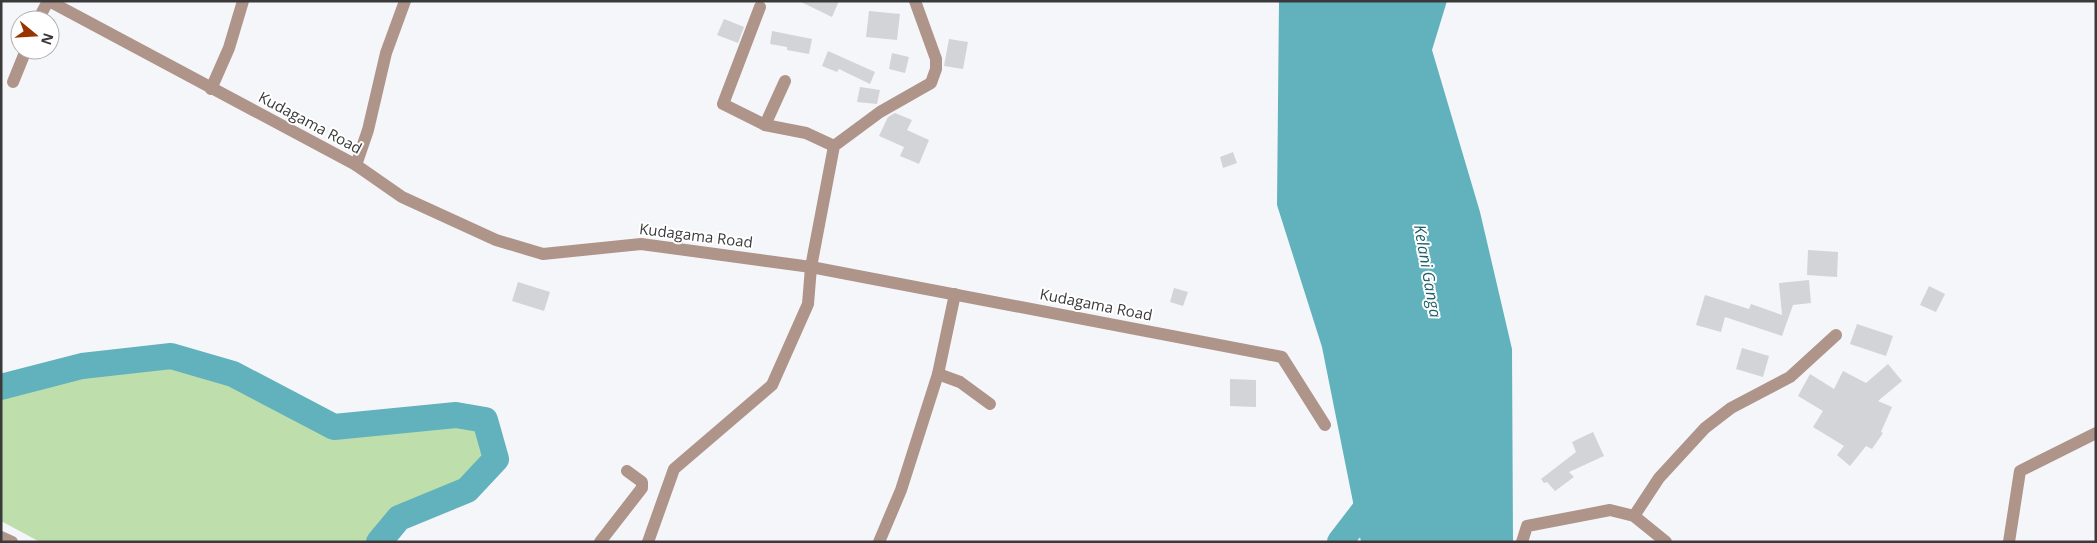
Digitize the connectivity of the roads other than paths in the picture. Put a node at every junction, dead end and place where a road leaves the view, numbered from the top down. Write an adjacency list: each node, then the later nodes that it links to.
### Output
1 (243, 1): 9 (street)
2 (404, 1): 12 (street)
3 (915, 1): 11 (street)
4 (53, 2): 9 (street, Kudagama Road)
5 (760, 7): 10 (street)
6 (22, 60): 8 (street)
7 (785, 81): 10 (street)
8 (14, 82)
9 (211, 89): 12 (street, Kudagama Road)
10 (765, 125): 11 (street)
11 (834, 146): 13 (street)
12 (356, 165): 13 (street, Kudagama Road)
13 (811, 267): 14 (street, Kudagama Road); 25 (street)
14 (955, 294): 16 (street); 18 (street, Kudagama Road)
15 (1836, 335): 21 (street)
16 (938, 374): 17 (street); 26 (street)
17 (990, 404)
18 (1325, 425)
19 (2096, 434): 29 (street)
20 (627, 471): 24 (street)
21 (1634, 516): 27 (street); 28 (street)
22 (1, 537): 23 (street)
23 (12, 542)
24 (600, 542)
25 (648, 542)
26 (879, 542)
27 (1522, 542)
28 (1666, 542)
29 (2009, 542)

